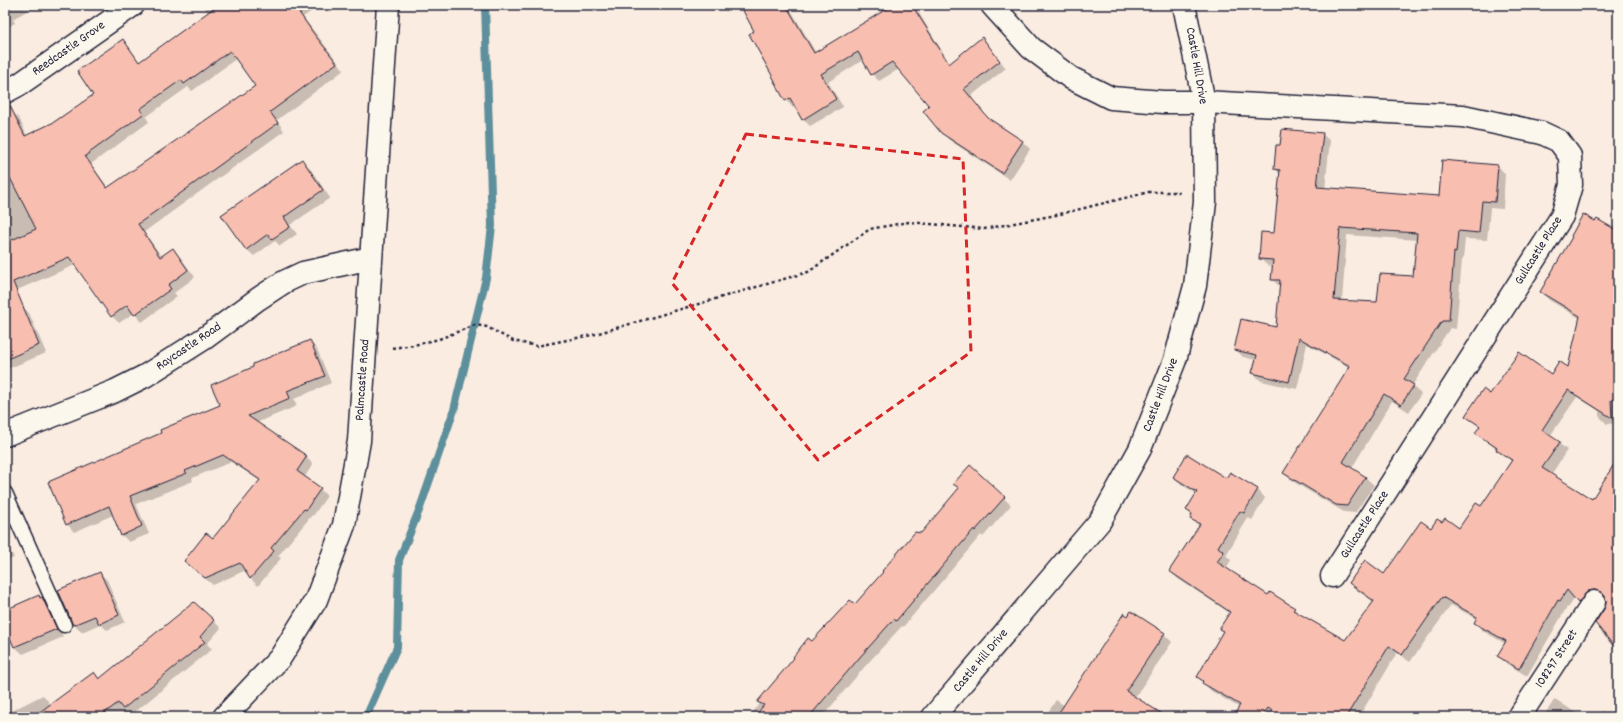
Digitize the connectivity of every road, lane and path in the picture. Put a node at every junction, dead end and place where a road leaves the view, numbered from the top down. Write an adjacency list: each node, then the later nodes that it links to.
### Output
1 (133, 5): 5 (street, Reedcastle Grove)
2 (388, 5): 8 (street, Palmcastle Road)
3 (992, 5): 6 (street, Gullcastle Place)
4 (1184, 5): 6 (street, Castle Hill Drive)
5 (5, 92)
6 (1204, 102): 7 (street, Castle Hill Drive); 12 (street, Gullcastle Place)
7 (1205, 192): 9 (path); 15 (street, Castle Hill Drive)
8 (371, 258): 9 (street, Palmcastle Road); 10 (street, Raycastle Road)
9 (365, 350): 16 (street, Palmcastle Road)
10 (5, 435)
11 (5, 493): 14 (lane)
12 (1332, 576)
13 (1594, 602): 17 (street, 108297 Street)
14 (64, 625)
15 (942, 714)
16 (224, 717)
17 (1519, 717)

